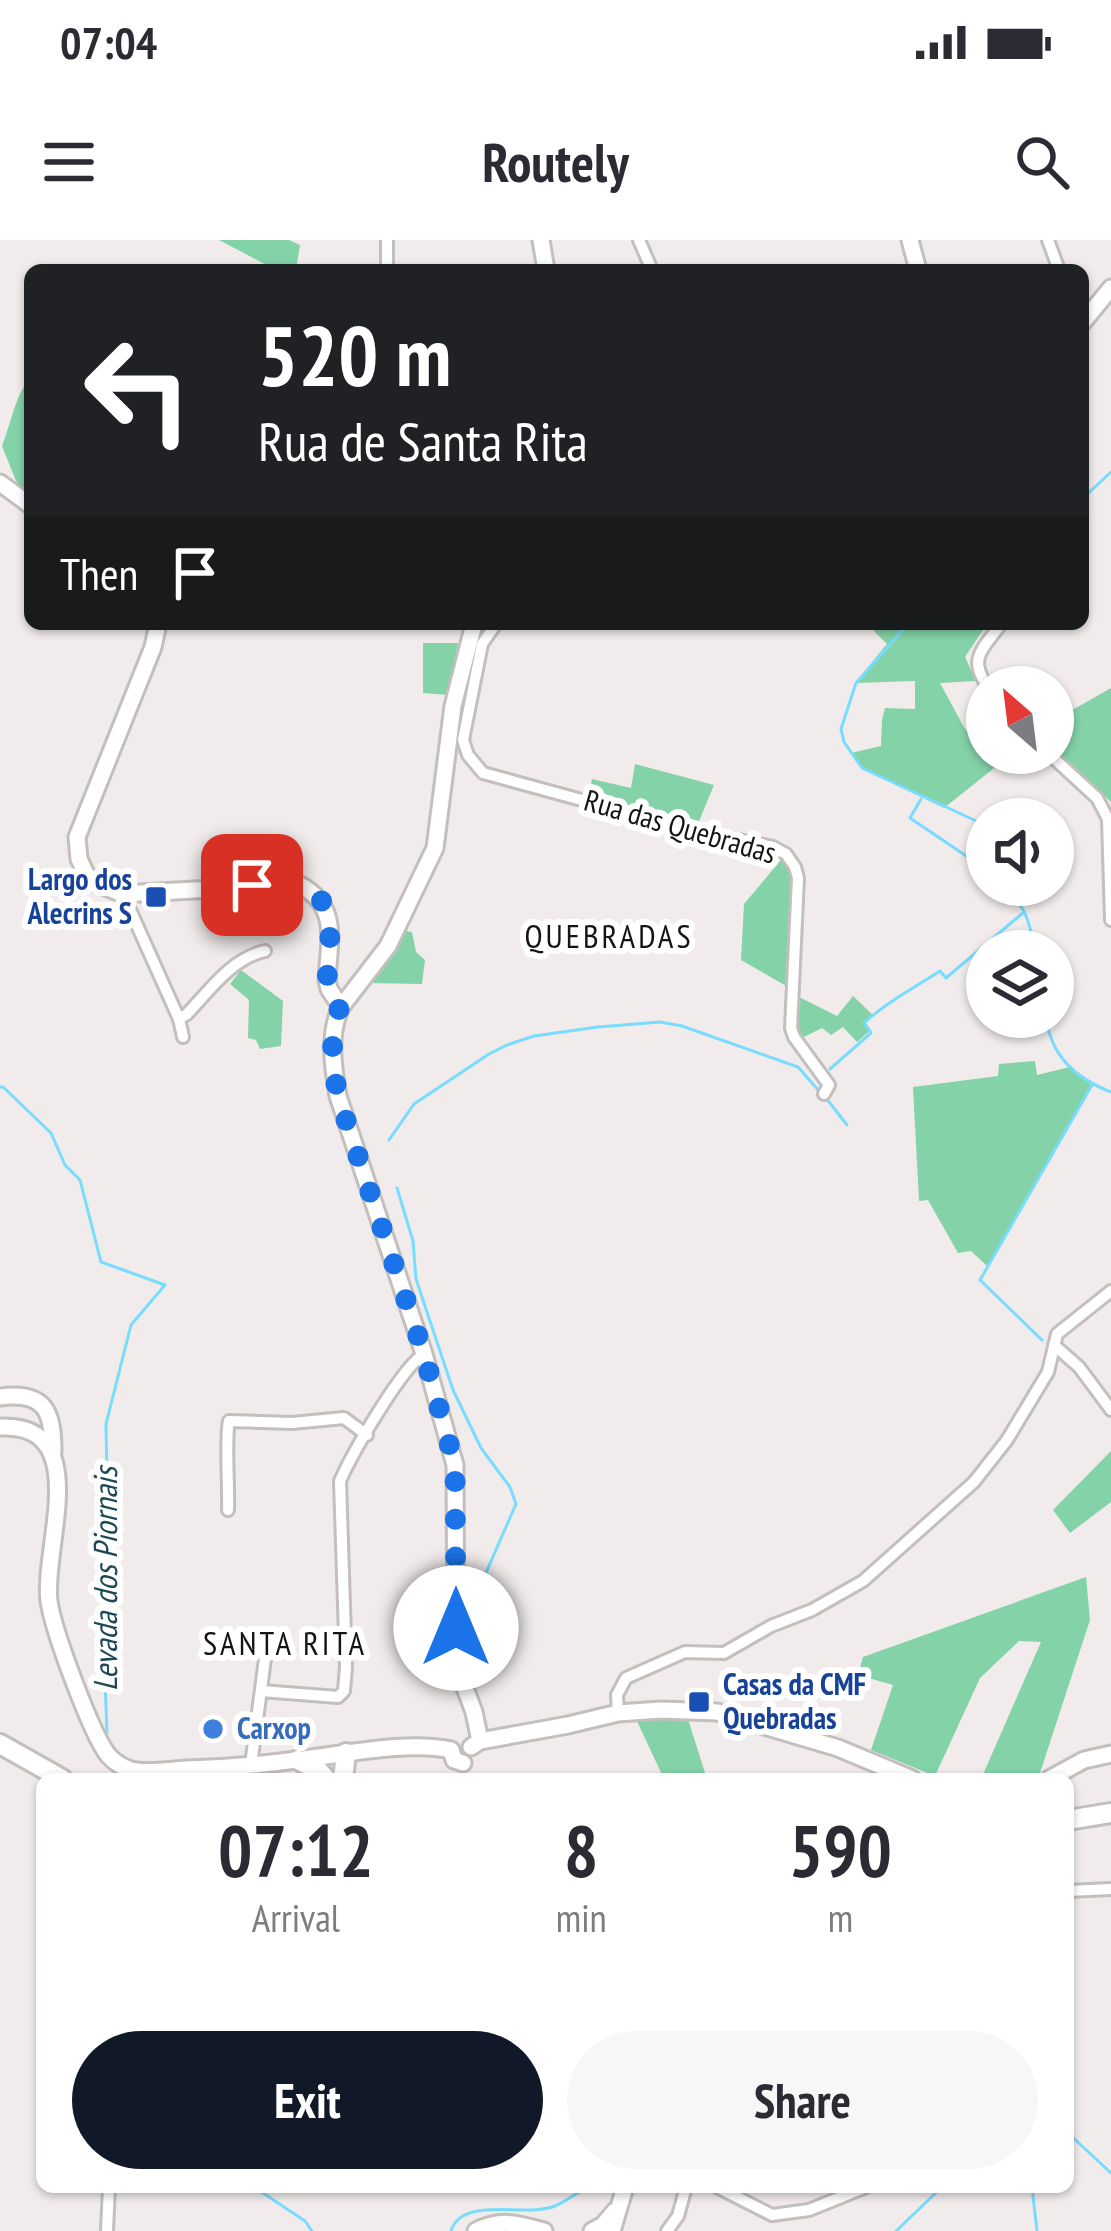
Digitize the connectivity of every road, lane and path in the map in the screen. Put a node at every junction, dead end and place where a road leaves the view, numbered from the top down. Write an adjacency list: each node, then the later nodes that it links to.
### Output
1 (1111, 288): 2 (street)
2 (1089, 312)
3 (0, 483): 4 (street)
4 (24, 501)
5 (157, 630): 11 (street)
6 (472, 630): 15 (street)
7 (492, 630): 18 (street, Rua das Quebradas)
8 (997, 630): 9 (street)
9 (977, 666)
10 (1071, 774): 12 (street)
11 (123, 894): 15 (street); 16 (street)
12 (1109, 895): 13 (street)
13 (1111, 920)
14 (265, 951): 16 (street)
15 (340, 1007): 21 (street)
16 (178, 1019): 17 (street)
17 (183, 1037)
18 (824, 1094)
19 (1111, 1291): 20 (street)
20 (1054, 1345): 23 (street); 30 (street)
21 (424, 1354): 25 (street); 32 (street)
22 (0, 1397): 26 (street)
23 (1111, 1411)
24 (0, 1427): 26 (street)
25 (367, 1435): 27 (street); 29 (street)
26 (53, 1455): 41 (street)
27 (228, 1510)
28 (268, 1636): 29 (street)
29 (261, 1691): 38 (street)
30 (617, 1713): 32 (street); 46 (street)
31 (0, 1744): 40 (highway)
32 (475, 1744): 33 (street); 39 (street)
33 (452, 1750): 34 (street); 39 (street)
34 (339, 1754): 37 (street); 44 (highway); 45 (highway)
35 (1111, 1754): 47 (street)
36 (0, 1758): 48 (highway)
37 (298, 1760): 38 (street); 43 (highway)
38 (251, 1765): 42 (street)
39 (464, 1771)
40 (51, 1773)
41 (157, 1773)
42 (175, 1773)
43 (321, 1773)
44 (330, 1773)
45 (342, 1773)
46 (898, 1773)
47 (1060, 1773)
48 (36, 1778)
49 (1111, 1813): 50 (highway)
50 (1074, 1819)
51 (1111, 1826): 52 (highway)
52 (1074, 1831)
53 (1111, 1889): 54 (street)
54 (1074, 1892)
55 (109, 2193): 61 (street)
56 (623, 2193): 60 (street)
57 (685, 2193): 64 (street)
58 (729, 2193): 59 (street)
59 (851, 2193)
60 (606, 2230)
61 (106, 2231)
62 (476, 2231): 63 (street)
63 (544, 2231)
64 (667, 2231)

